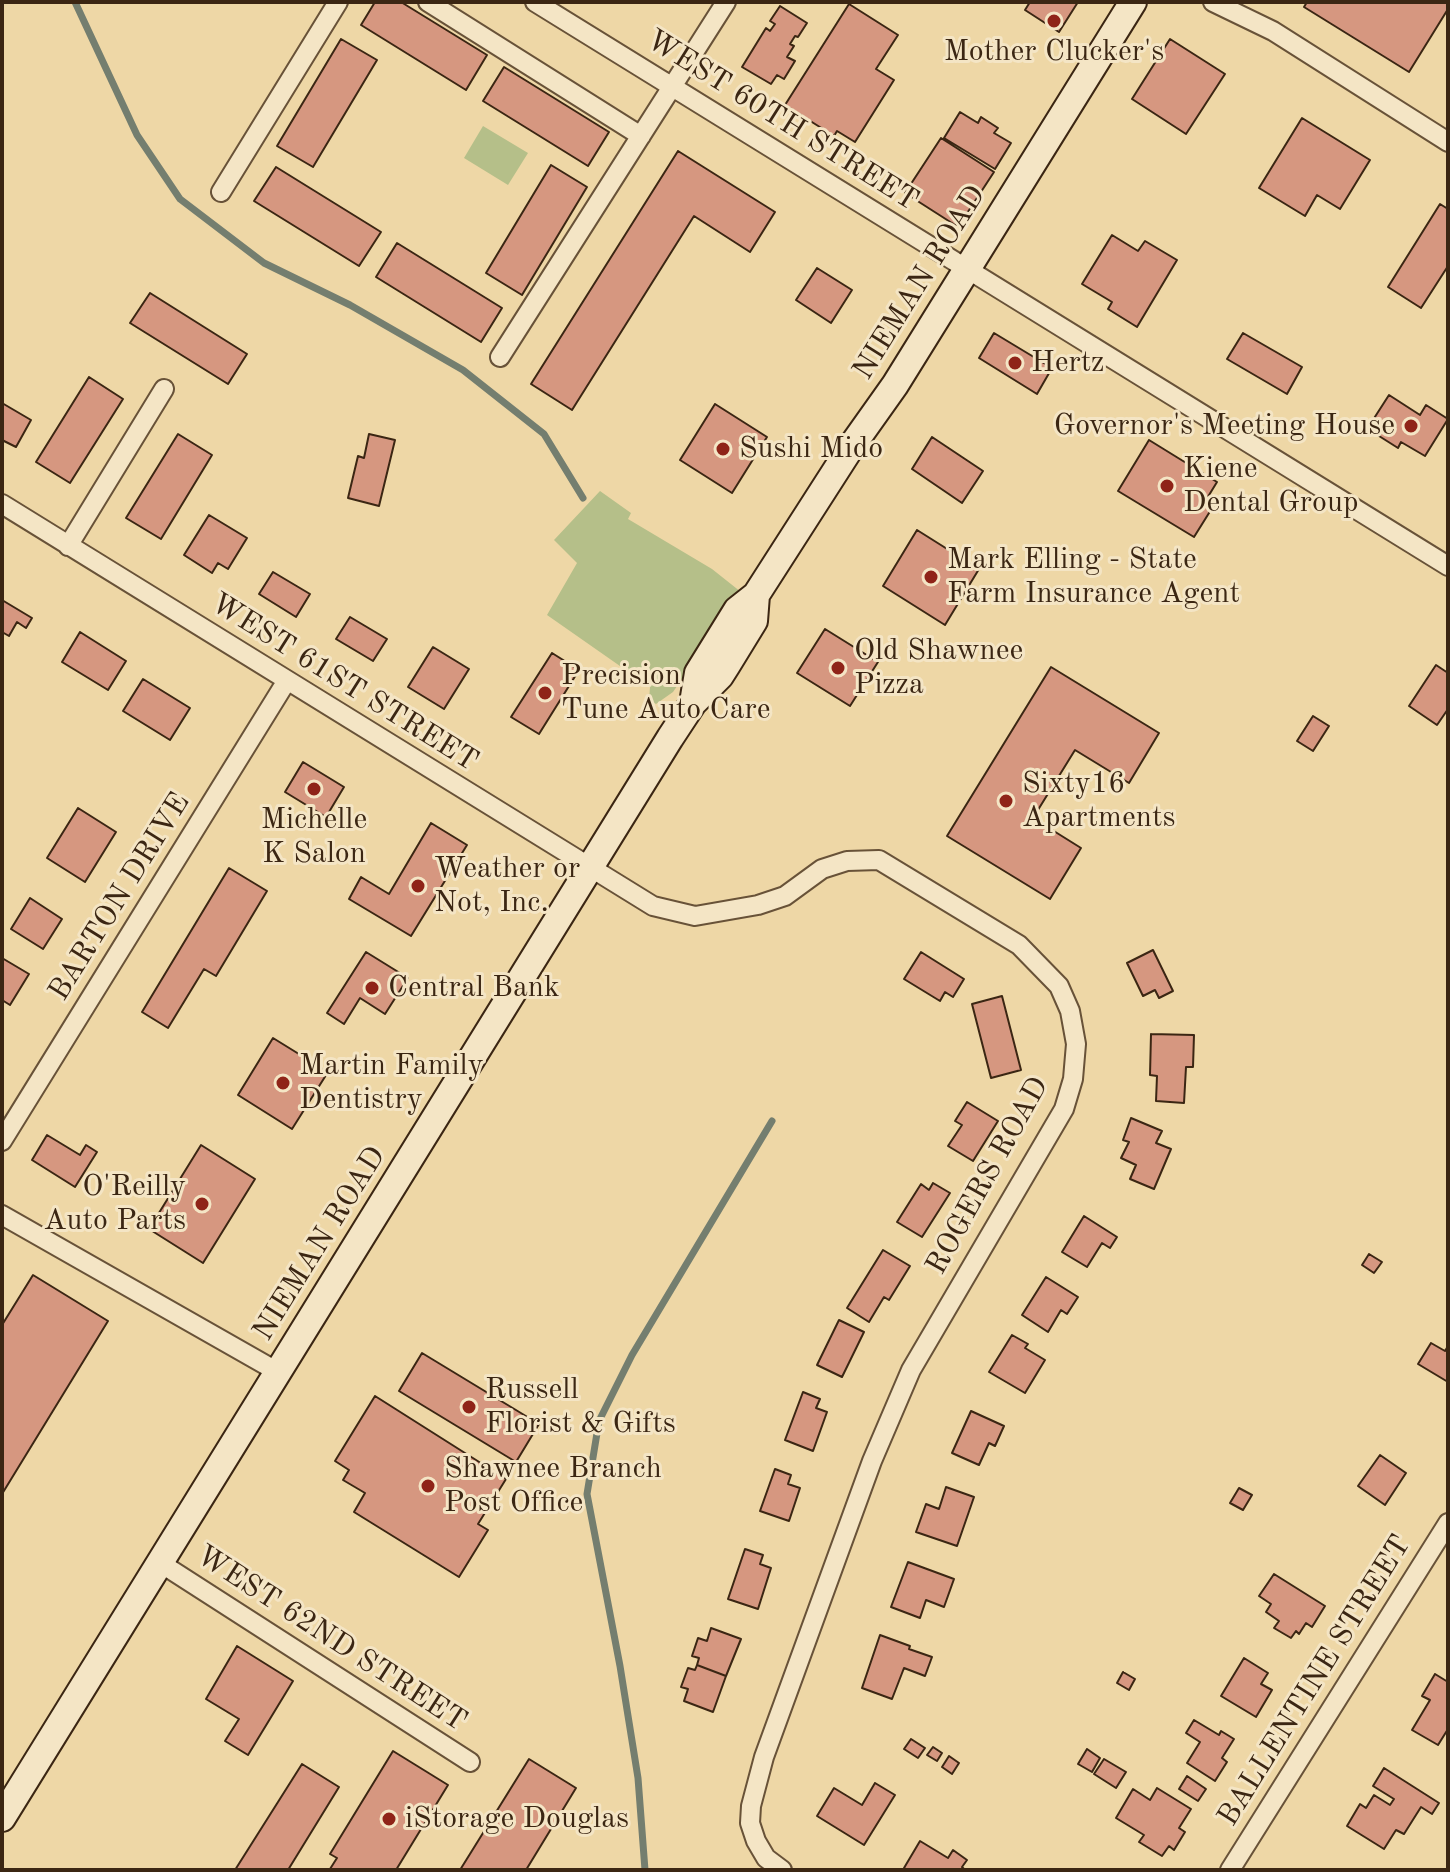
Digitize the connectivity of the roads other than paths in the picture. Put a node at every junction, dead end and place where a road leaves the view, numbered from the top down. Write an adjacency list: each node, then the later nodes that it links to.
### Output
1 (338, 2): 10 (street)
2 (428, 2): 8 (street)
3 (535, 2): 7 (street, WEST 60TH STREET)
4 (726, 2): 7 (street)
5 (1133, 2): 11 (main road, NIEMAN ROAD)
6 (1213, 2): 9 (street)
7 (673, 86): 8 (street); 11 (street, WEST 60TH STREET)
8 (641, 136): 12 (street)
9 (1448, 142)
10 (221, 192)
11 (967, 269): 16 (street, WEST 60TH STREET); 18 (main road, NIEMAN ROAD)
12 (500, 357)
13 (164, 389): 15 (street)
14 (2, 504): 15 (street, WEST 61ST STREET)
15 (68, 546): 17 (street, WEST 61ST STREET)
16 (1448, 566)
17 (286, 682): 18 (street, WEST 61ST STREET); 19 (street, BARTON DRIVE)
18 (591, 867): 21 (main road, NIEMAN ROAD); 26 (street, ROGERS ROAD)
19 (2, 1141)
20 (2, 1215): 21 (street)
21 (278, 1372): 23 (main road, NIEMAN ROAD)
22 (1448, 1523): 27 (street, BALLENTINE STREET)
23 (162, 1564): 24 (street, WEST 62ND STREET); 25 (main road, NIEMAN ROAD)
24 (470, 1762)
25 (2, 1818)
26 (782, 1870)
27 (1230, 1870)

